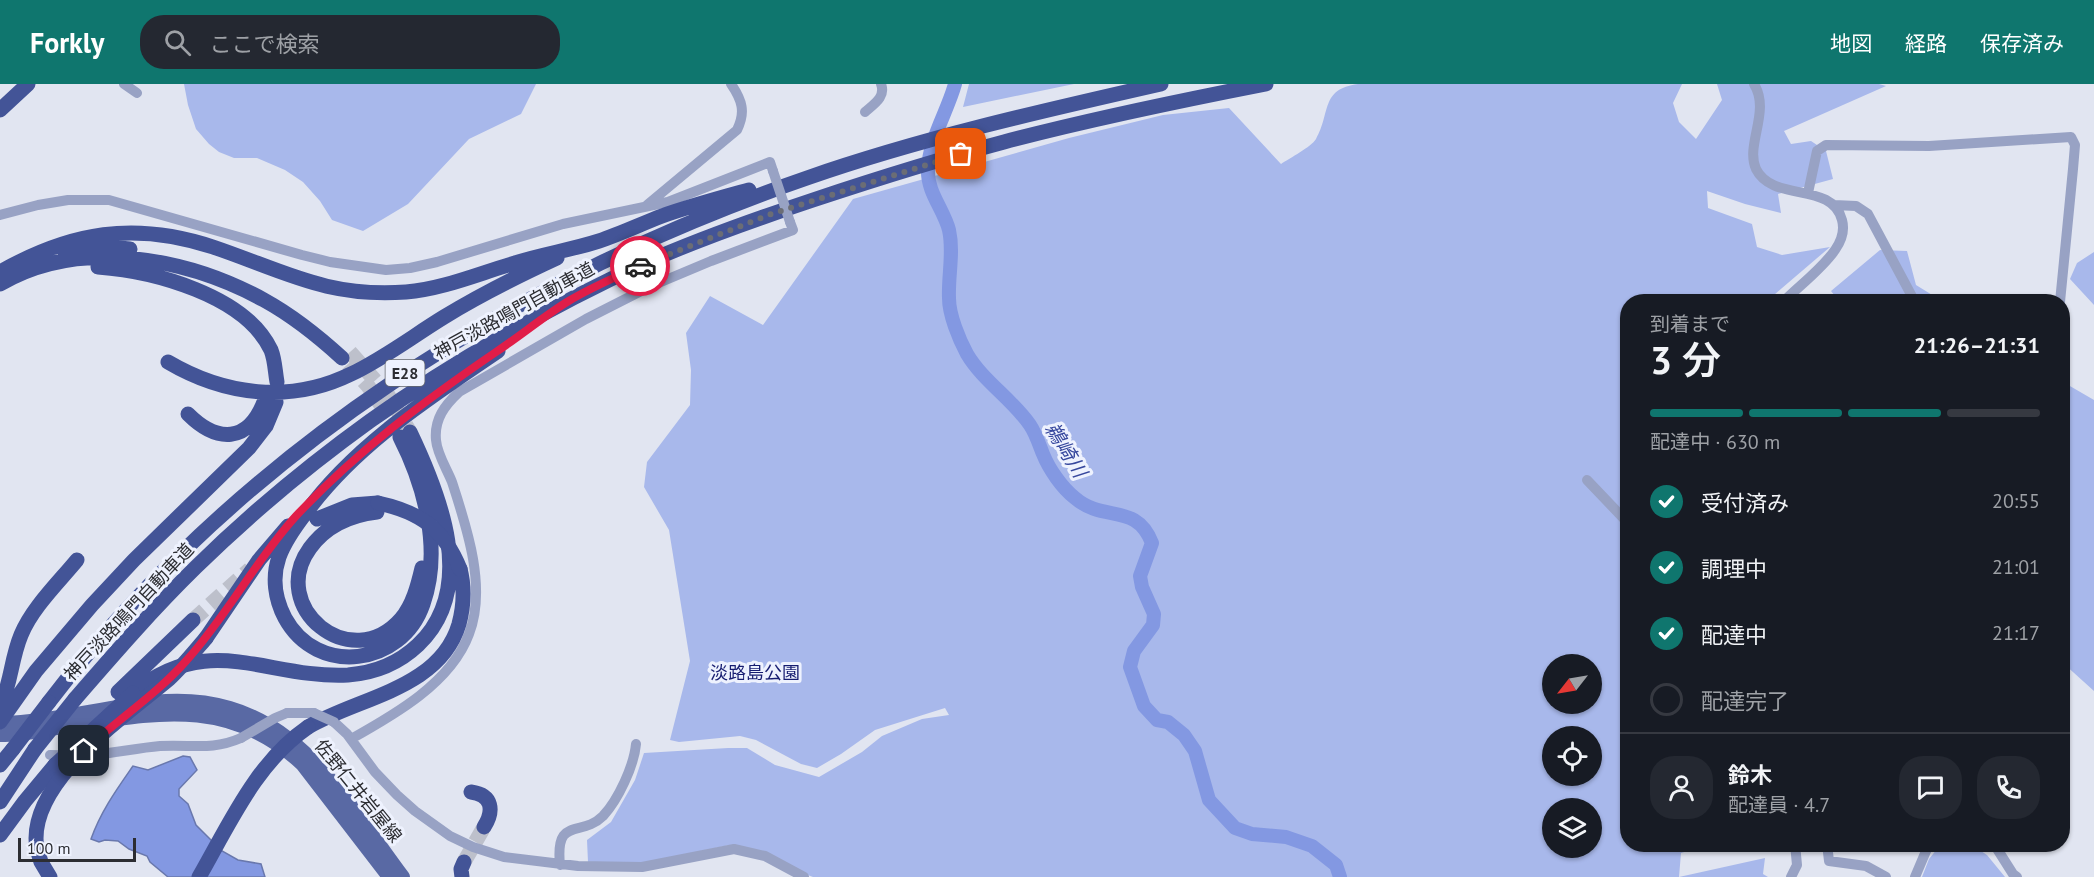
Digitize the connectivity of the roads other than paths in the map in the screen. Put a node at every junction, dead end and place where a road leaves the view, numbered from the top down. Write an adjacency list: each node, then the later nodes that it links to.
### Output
1 (28, 84): 9 (highway)
2 (124, 84): 8 (street)
3 (731, 84): 14 (street)
4 (881, 84): 10 (street)
5 (1161, 84): 11 (highway, 神戸淡路鳴門自動車道 / E28)
6 (1266, 84): 23 (highway, 神戸淡路鳴門自動車道 / E28)
7 (1754, 84): 12 (street)
8 (137, 93)
9 (0, 110)
10 (865, 112)
11 (810, 177): 16 (highway); 44 (highway, 神戸淡路鳴門自動車道 / E28, bridge)
12 (1808, 193): 13 (street); 22 (street)
13 (1834, 206): 20 (street); 21 (street)
14 (645, 207): 15 (street); 41 (street, bridge)
15 (0, 215)
16 (598, 241): 17 (highway); 25 (highway)
17 (34, 262): 18 (highway); 19 (highway); 24 (highway); 26 (highway)
18 (0, 272)
19 (0, 284)
20 (1791, 294)
21 (1911, 294)
22 (2061, 294)
23 (567, 303): 29 (highway); 43 (highway, 神戸淡路鳴門自動車道 / E28, bridge)
24 (346, 355)
25 (168, 362)
26 (273, 382)
27 (188, 414): 37 (highway)
28 (1587, 480): 32 (street)
29 (327, 485): 31 (highway); 55 (highway, bridge)
30 (378, 508): 31 (highway); 33 (highway); 38 (highway, bridge)
31 (426, 511): 36 (highway)
32 (1620, 515)
33 (316, 519)
34 (77, 560): 37 (highway)
35 (193, 620): 36 (highway)
36 (126, 693): 43 (highway, bridge)
37 (6, 707): 39 (highway)
38 (311, 720): 41 (street, bridge); 43 (street, bridge); 56 (highway, bridge)
39 (0, 722): 58 (main road, 佐野仁井岩屋線)
40 (0, 735): 57 (main road, 佐野仁井岩屋線)
41 (351, 739): 53 (street)
42 (636, 744): 53 (street)
43 (47, 756): 46 (highway, 神戸淡路鳴門自動車道 / E28); 48 (highway)
44 (0, 765)
45 (471, 792): 47 (highway)
46 (0, 802)
47 (484, 827)
48 (0, 835)
49 (1796, 852): 60 (street)
50 (1828, 852): 61 (street)
51 (1926, 852): 62 (street)
52 (1999, 852): 63 (street)
53 (560, 865): 54 (street)
54 (580, 872): 59 (street)
55 (50, 877)
56 (199, 877)
57 (389, 877)
58 (403, 877)
59 (804, 877)
60 (1791, 877)
61 (1886, 877)
62 (1915, 877)
63 (2017, 877)

